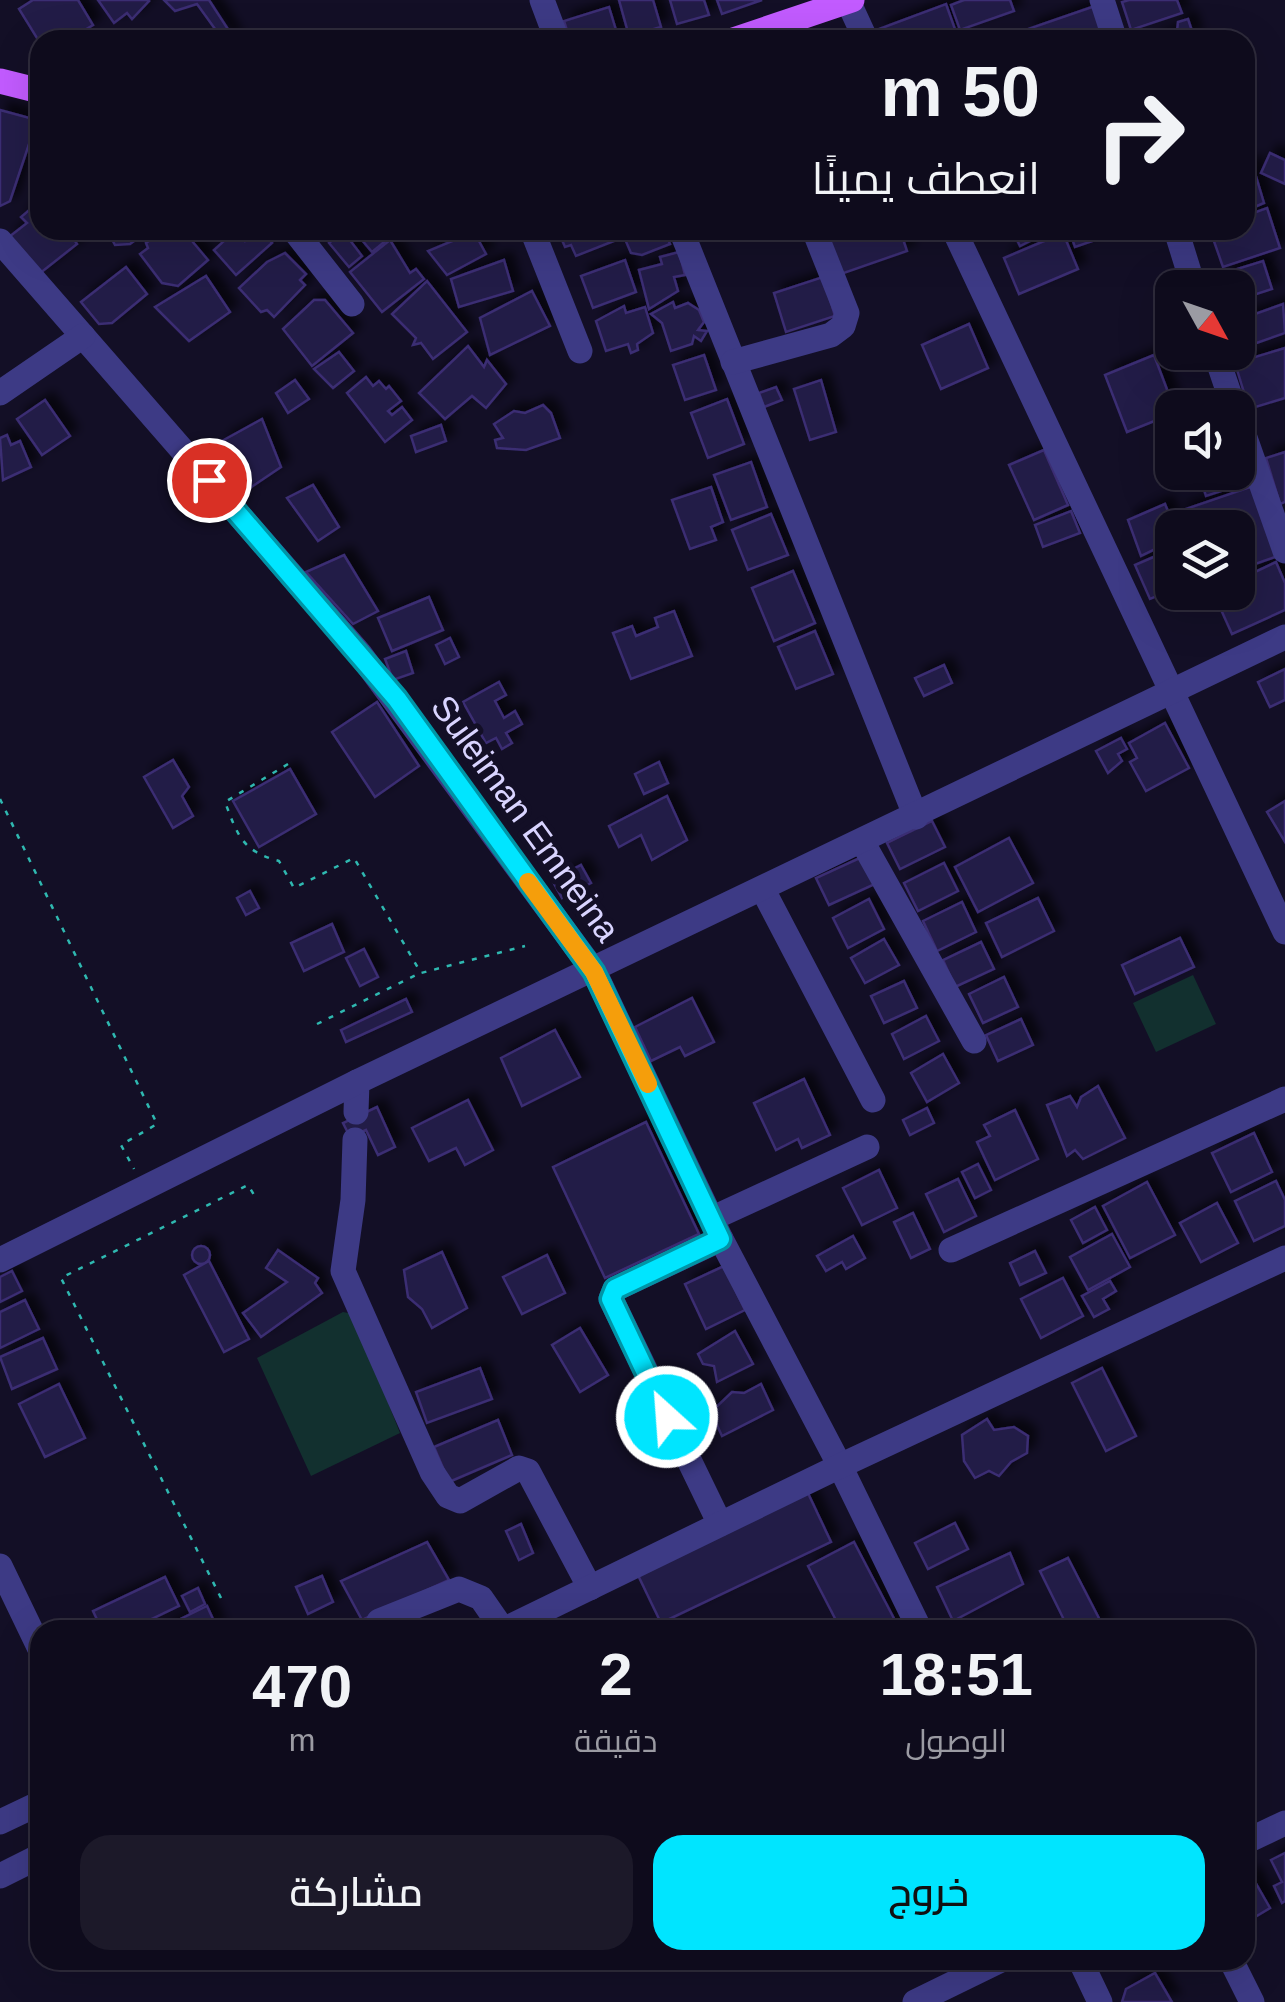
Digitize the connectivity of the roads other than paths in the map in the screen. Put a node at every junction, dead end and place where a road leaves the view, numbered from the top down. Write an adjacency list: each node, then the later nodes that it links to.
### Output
1 (542, 0): 4 (street)
2 (1102, 0): 7 (street)
3 (850, 1): 5 (main road); 6 (street)
4 (553, 30)
5 (765, 30)
6 (862, 30)
7 (1112, 30)
8 (0, 81): 9 (main road)
9 (30, 88)
10 (302, 240): 18 (street)
11 (536, 240): 20 (street)
12 (685, 240): 21 (street)
13 (818, 240): 21 (street)
14 (959, 240): 26 (street)
15 (1179, 240): 17 (street)
16 (0, 241): 19 (street, Suleiman Emneina)
17 (1188, 270)
18 (352, 304)
19 (83, 336): 22 (street); 31 (street, Suleiman Emneina)
20 (580, 350)
21 (732, 362): 27 (street)
22 (0, 393)
23 (1255, 466): 24 (street)
24 (1285, 551)
25 (1285, 637): 26 (street)
26 (1170, 694): 27 (street); 30 (street)
27 (916, 817): 28 (street)
28 (863, 843): 29 (street); 32 (street)
29 (763, 890): 31 (street); 35 (street)
30 (1285, 932)
31 (594, 972): 33 (street); 39 (street, Suleiman Emneina)
32 (974, 1041)
33 (357, 1082): 36 (street); 42 (street)
34 (1285, 1099): 40 (street)
35 (874, 1100)
36 (356, 1112)
37 (355, 1140): 46 (street)
38 (867, 1147): 39 (street)
39 (717, 1228): 43 (street, Suleiman Emneina); 44 (street)
40 (951, 1250)
41 (1285, 1258): 43 (street)
42 (0, 1260)
43 (840, 1466): 44 (street); 50 (street, Suleiman Emneina)
44 (720, 1524): 46 (street)
45 (0, 1566): 51 (street)
46 (590, 1588): 49 (street)
47 (382, 1620): 48 (street)
48 (496, 1620)
49 (524, 1620)
50 (915, 1620)
51 (30, 1628)
52 (30, 1808): 53 (street)
53 (0, 1822)
54 (1285, 1823): 55 (street)
55 (1255, 1837)
56 (30, 1861): 57 (street)
57 (0, 1876)
58 (981, 1970): 61 (street)
59 (1085, 1970): 62 (street)
60 (1236, 1970): 63 (street)
61 (915, 2002)
62 (1100, 2002)
63 (1252, 2002)

